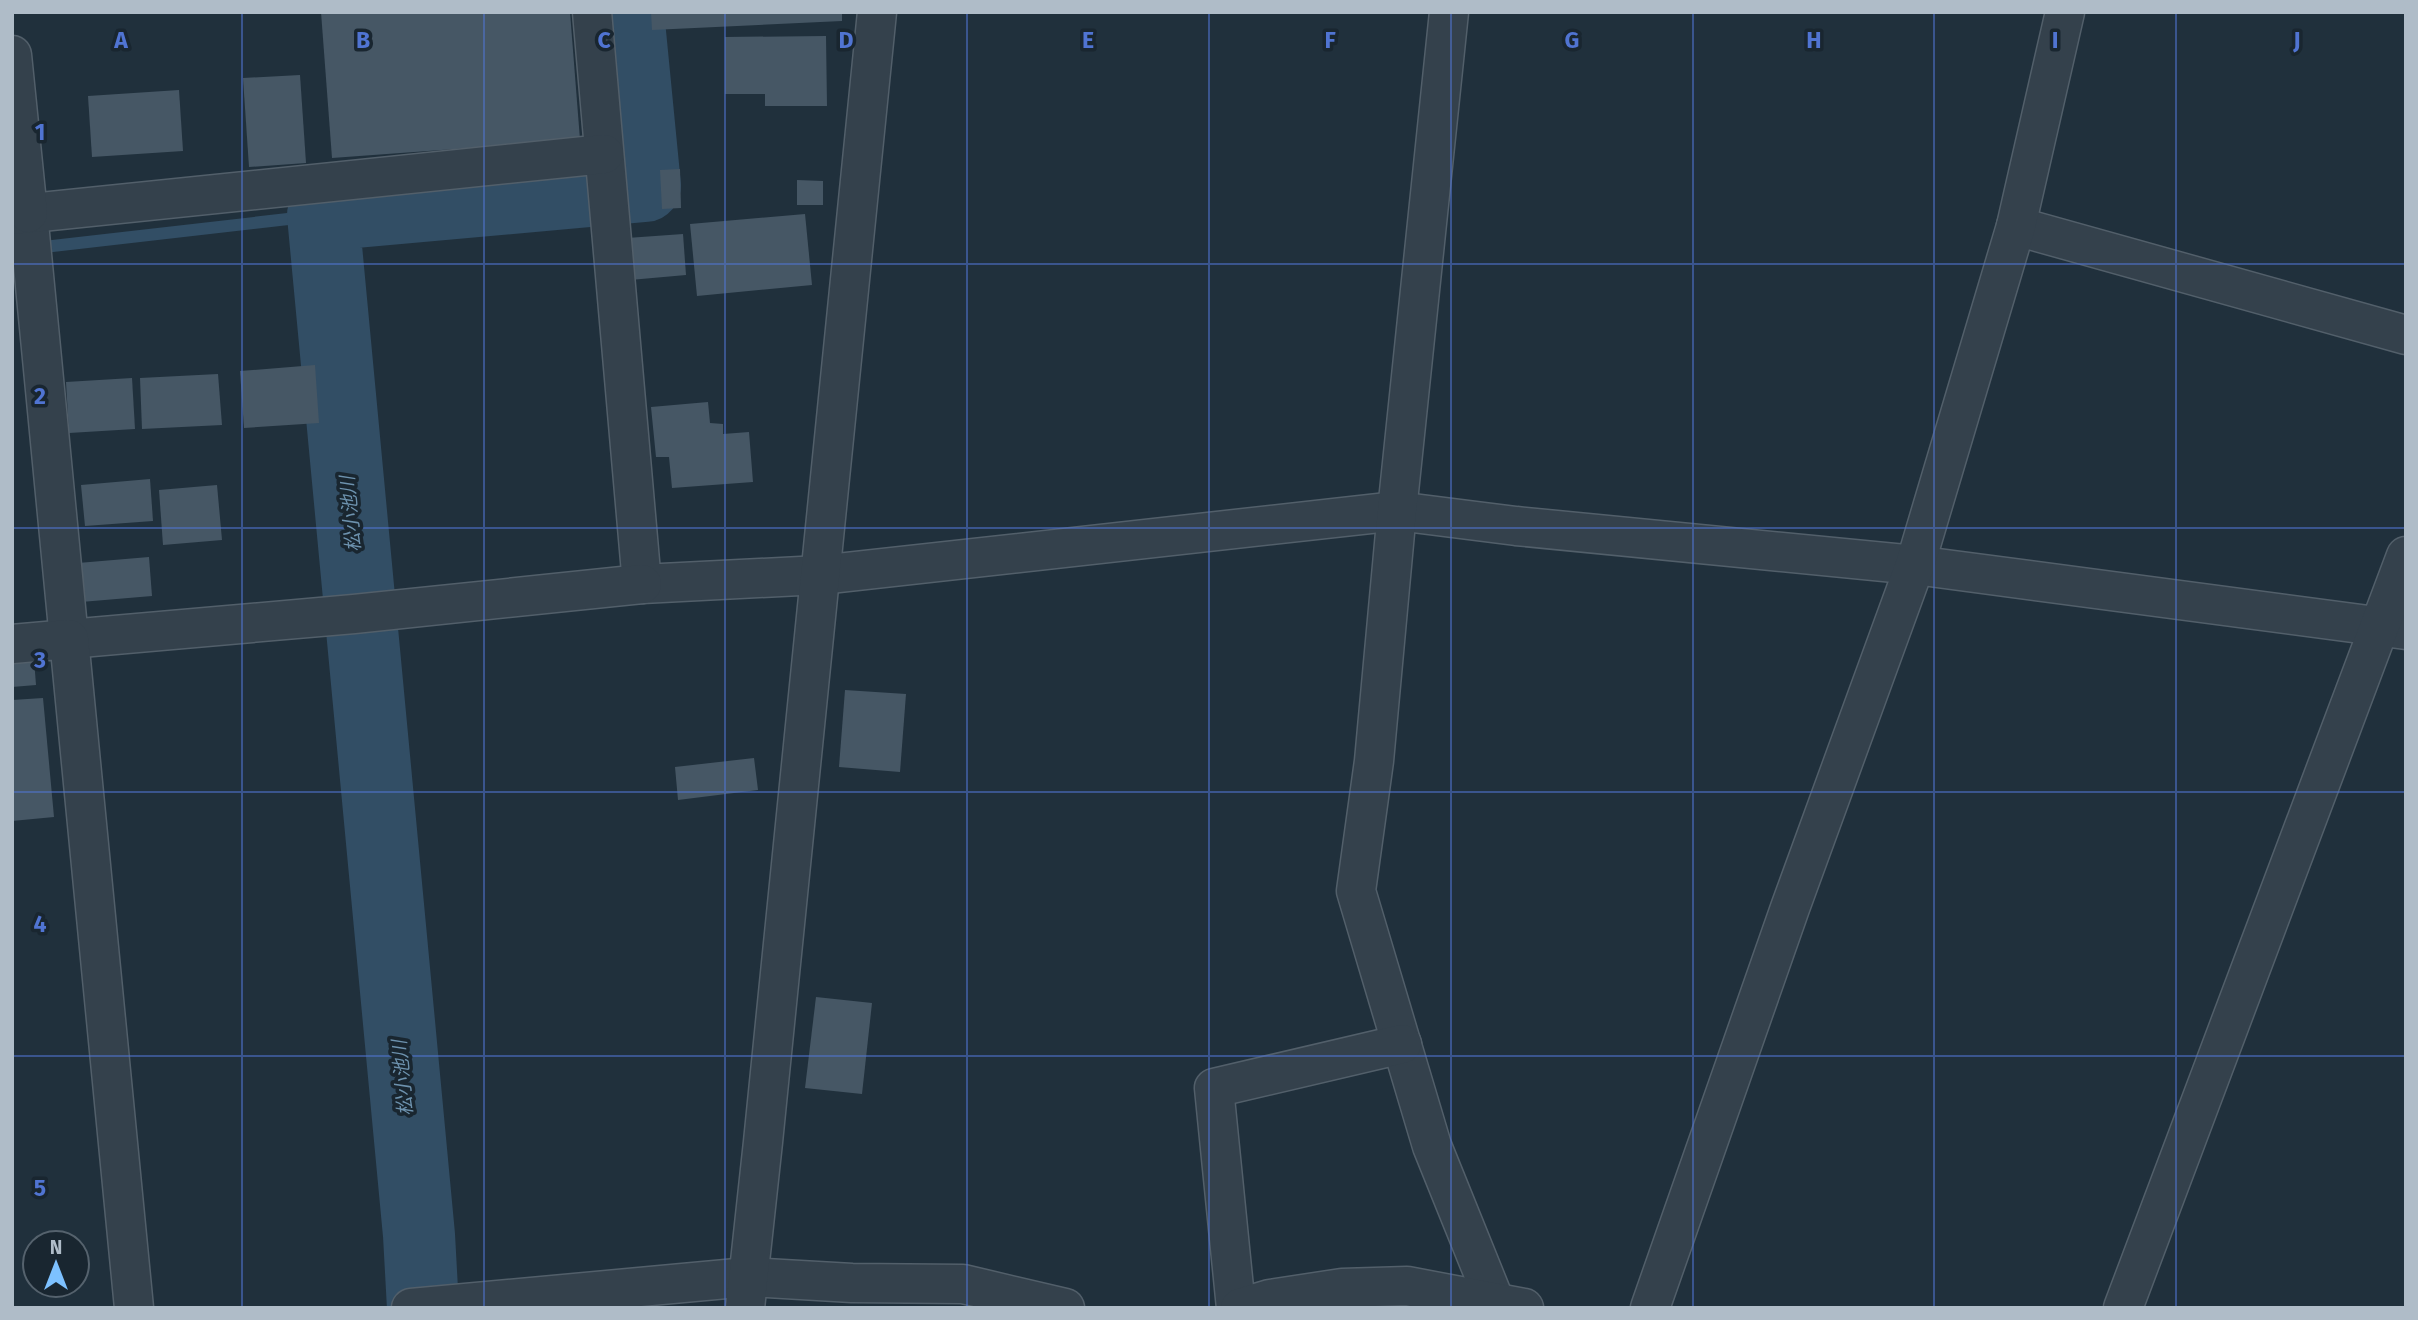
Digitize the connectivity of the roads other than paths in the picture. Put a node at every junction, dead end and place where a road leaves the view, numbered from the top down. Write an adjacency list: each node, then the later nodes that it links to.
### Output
1 (592, 12): 6 (street)
2 (877, 12): 13 (street)
3 (1449, 12): 10 (street)
4 (2066, 12): 8 (street)
5 (12, 55): 7 (street)
6 (604, 156): 7 (street); 14 (street)
7 (20, 214): 16 (street)
8 (2016, 226): 9 (street); 12 (street)
9 (2406, 335)
10 (1397, 511): 12 (street); 13 (street); 18 (street)
11 (2406, 556): 15 (street)
12 (1915, 565): 15 (street); 25 (street)
13 (820, 575): 14 (street); 19 (street)
14 (642, 584): 16 (street)
15 (2393, 629): 26 (street)
16 (69, 639): 17 (street); 22 (street)
17 (12, 644)
18 (1402, 1044): 20 (street); 24 (street)
19 (746, 1292): 21 (street); 23 (street)
20 (1509, 1305): 24 (street)
21 (419, 1307)
22 (134, 1308)
23 (1065, 1308)
24 (1238, 1308)
25 (1650, 1308)
26 (2123, 1308)

